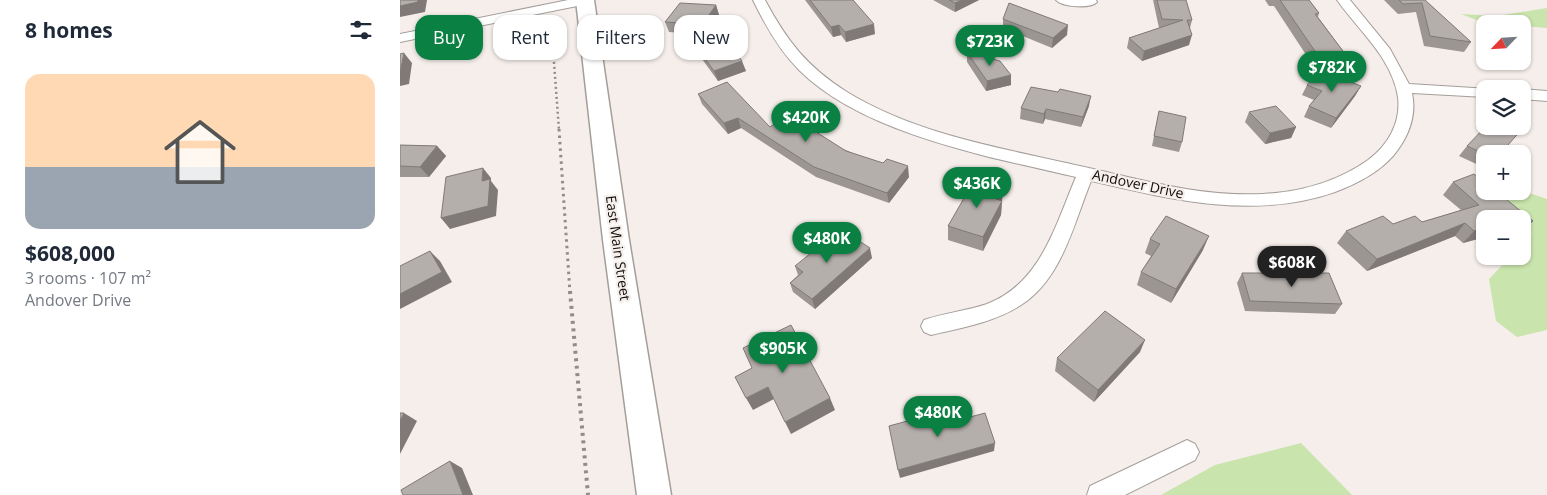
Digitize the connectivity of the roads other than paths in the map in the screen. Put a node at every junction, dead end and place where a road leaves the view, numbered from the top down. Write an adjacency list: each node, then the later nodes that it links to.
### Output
1 (585, 0): 6 (street); 14 (main road, East Main Street)
2 (759, 0): 11 (street, Andover Drive)
3 (1062, 0): 5 (street)
4 (1343, 0): 7 (street, Andover Drive)
5 (1092, 2)
6 (400, 38)
7 (1403, 88): 8 (street); 11 (street, Andover Drive)
8 (1476, 92)
9 (1531, 95): 10 (street)
10 (1547, 96)
11 (1086, 173): 12 (street)
12 (931, 326)
13 (1187, 452): 15 (street)
14 (654, 495)
15 (1099, 495)

